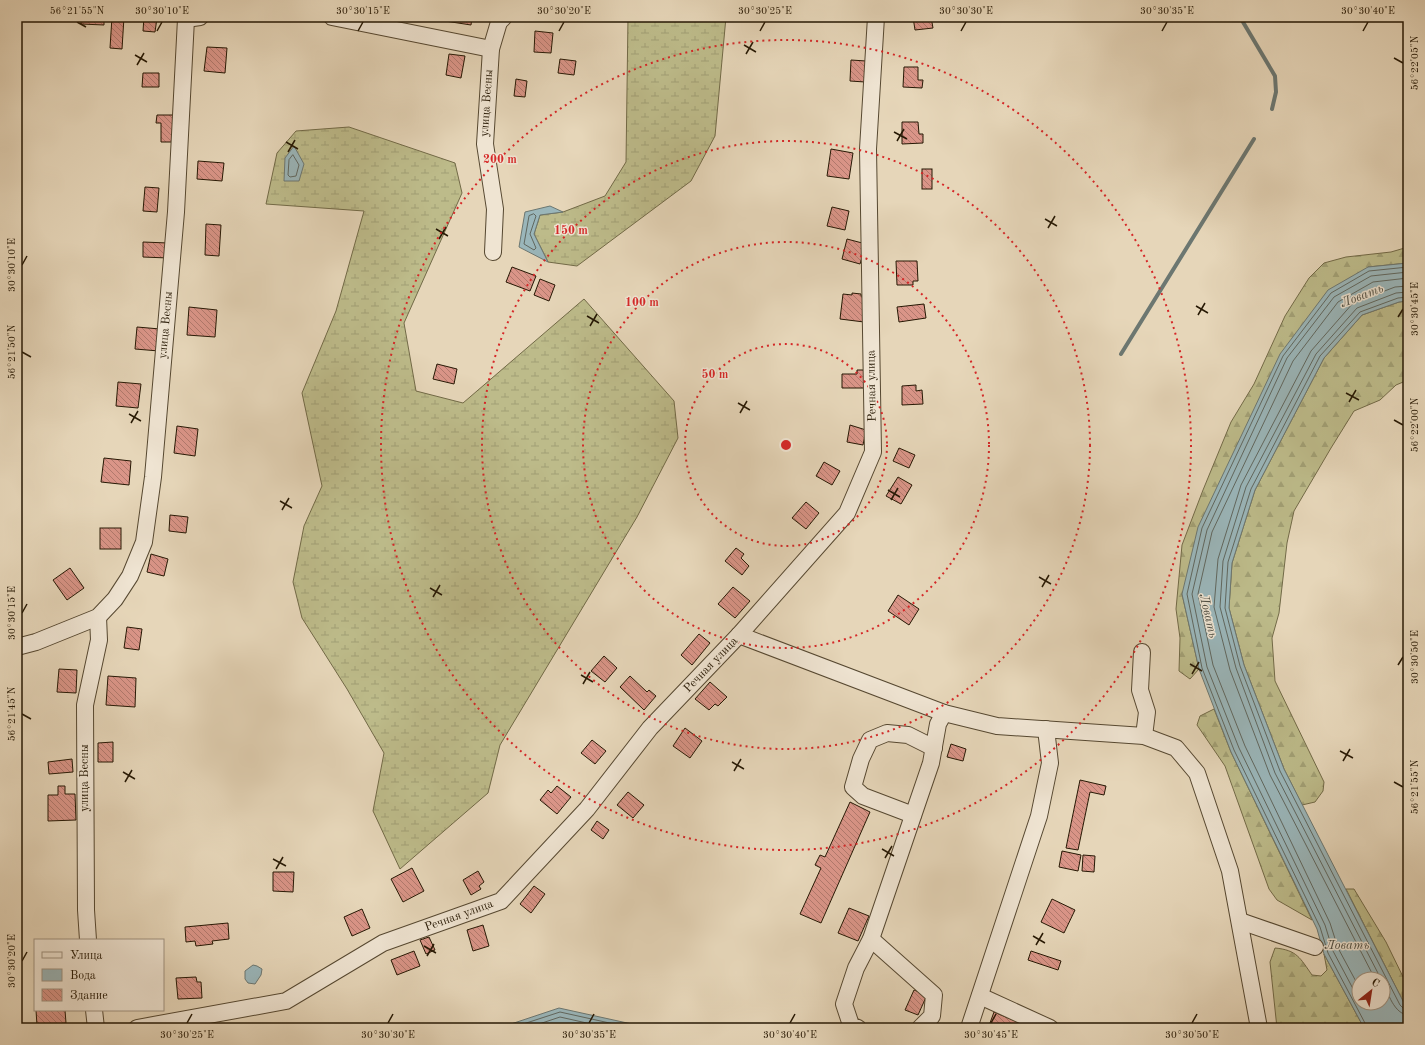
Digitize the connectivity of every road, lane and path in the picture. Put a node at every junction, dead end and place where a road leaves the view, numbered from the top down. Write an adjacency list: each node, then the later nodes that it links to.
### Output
1 (332, 17): 5 (street)
2 (504, 17): 5 (street, улица Весны)
3 (876, 17): 8 (street, Речная улица)
4 (190, 18): 7 (street, улица Весны)
5 (491, 49): 6 (street, улица Весны)
6 (493, 252)
7 (98, 617): 9 (street, улица Весны); 18 (street, улица Весны)
8 (739, 635): 11 (street); 23 (street, Речная улица)
9 (17, 647)
10 (1142, 652): 13 (street)
11 (944, 712): 12 (street); 14 (street)
12 (1046, 729): 13 (street); 20 (street)
13 (1144, 736): 16 (street)
14 (934, 748): 15 (street); 15 (street)
15 (913, 815): 17 (street)
16 (1240, 921): 19 (street); 28 (street)
17 (871, 938): 24 (street); 25 (street)
18 (88, 939)
19 (1315, 946)
20 (980, 996): 26 (street); 27 (street)
21 (94, 1011): 22 (street)
22 (96, 1028)
23 (137, 1028)
24 (858, 1028)
25 (920, 1028)
26 (969, 1028)
27 (1050, 1028)
28 (1259, 1028)

